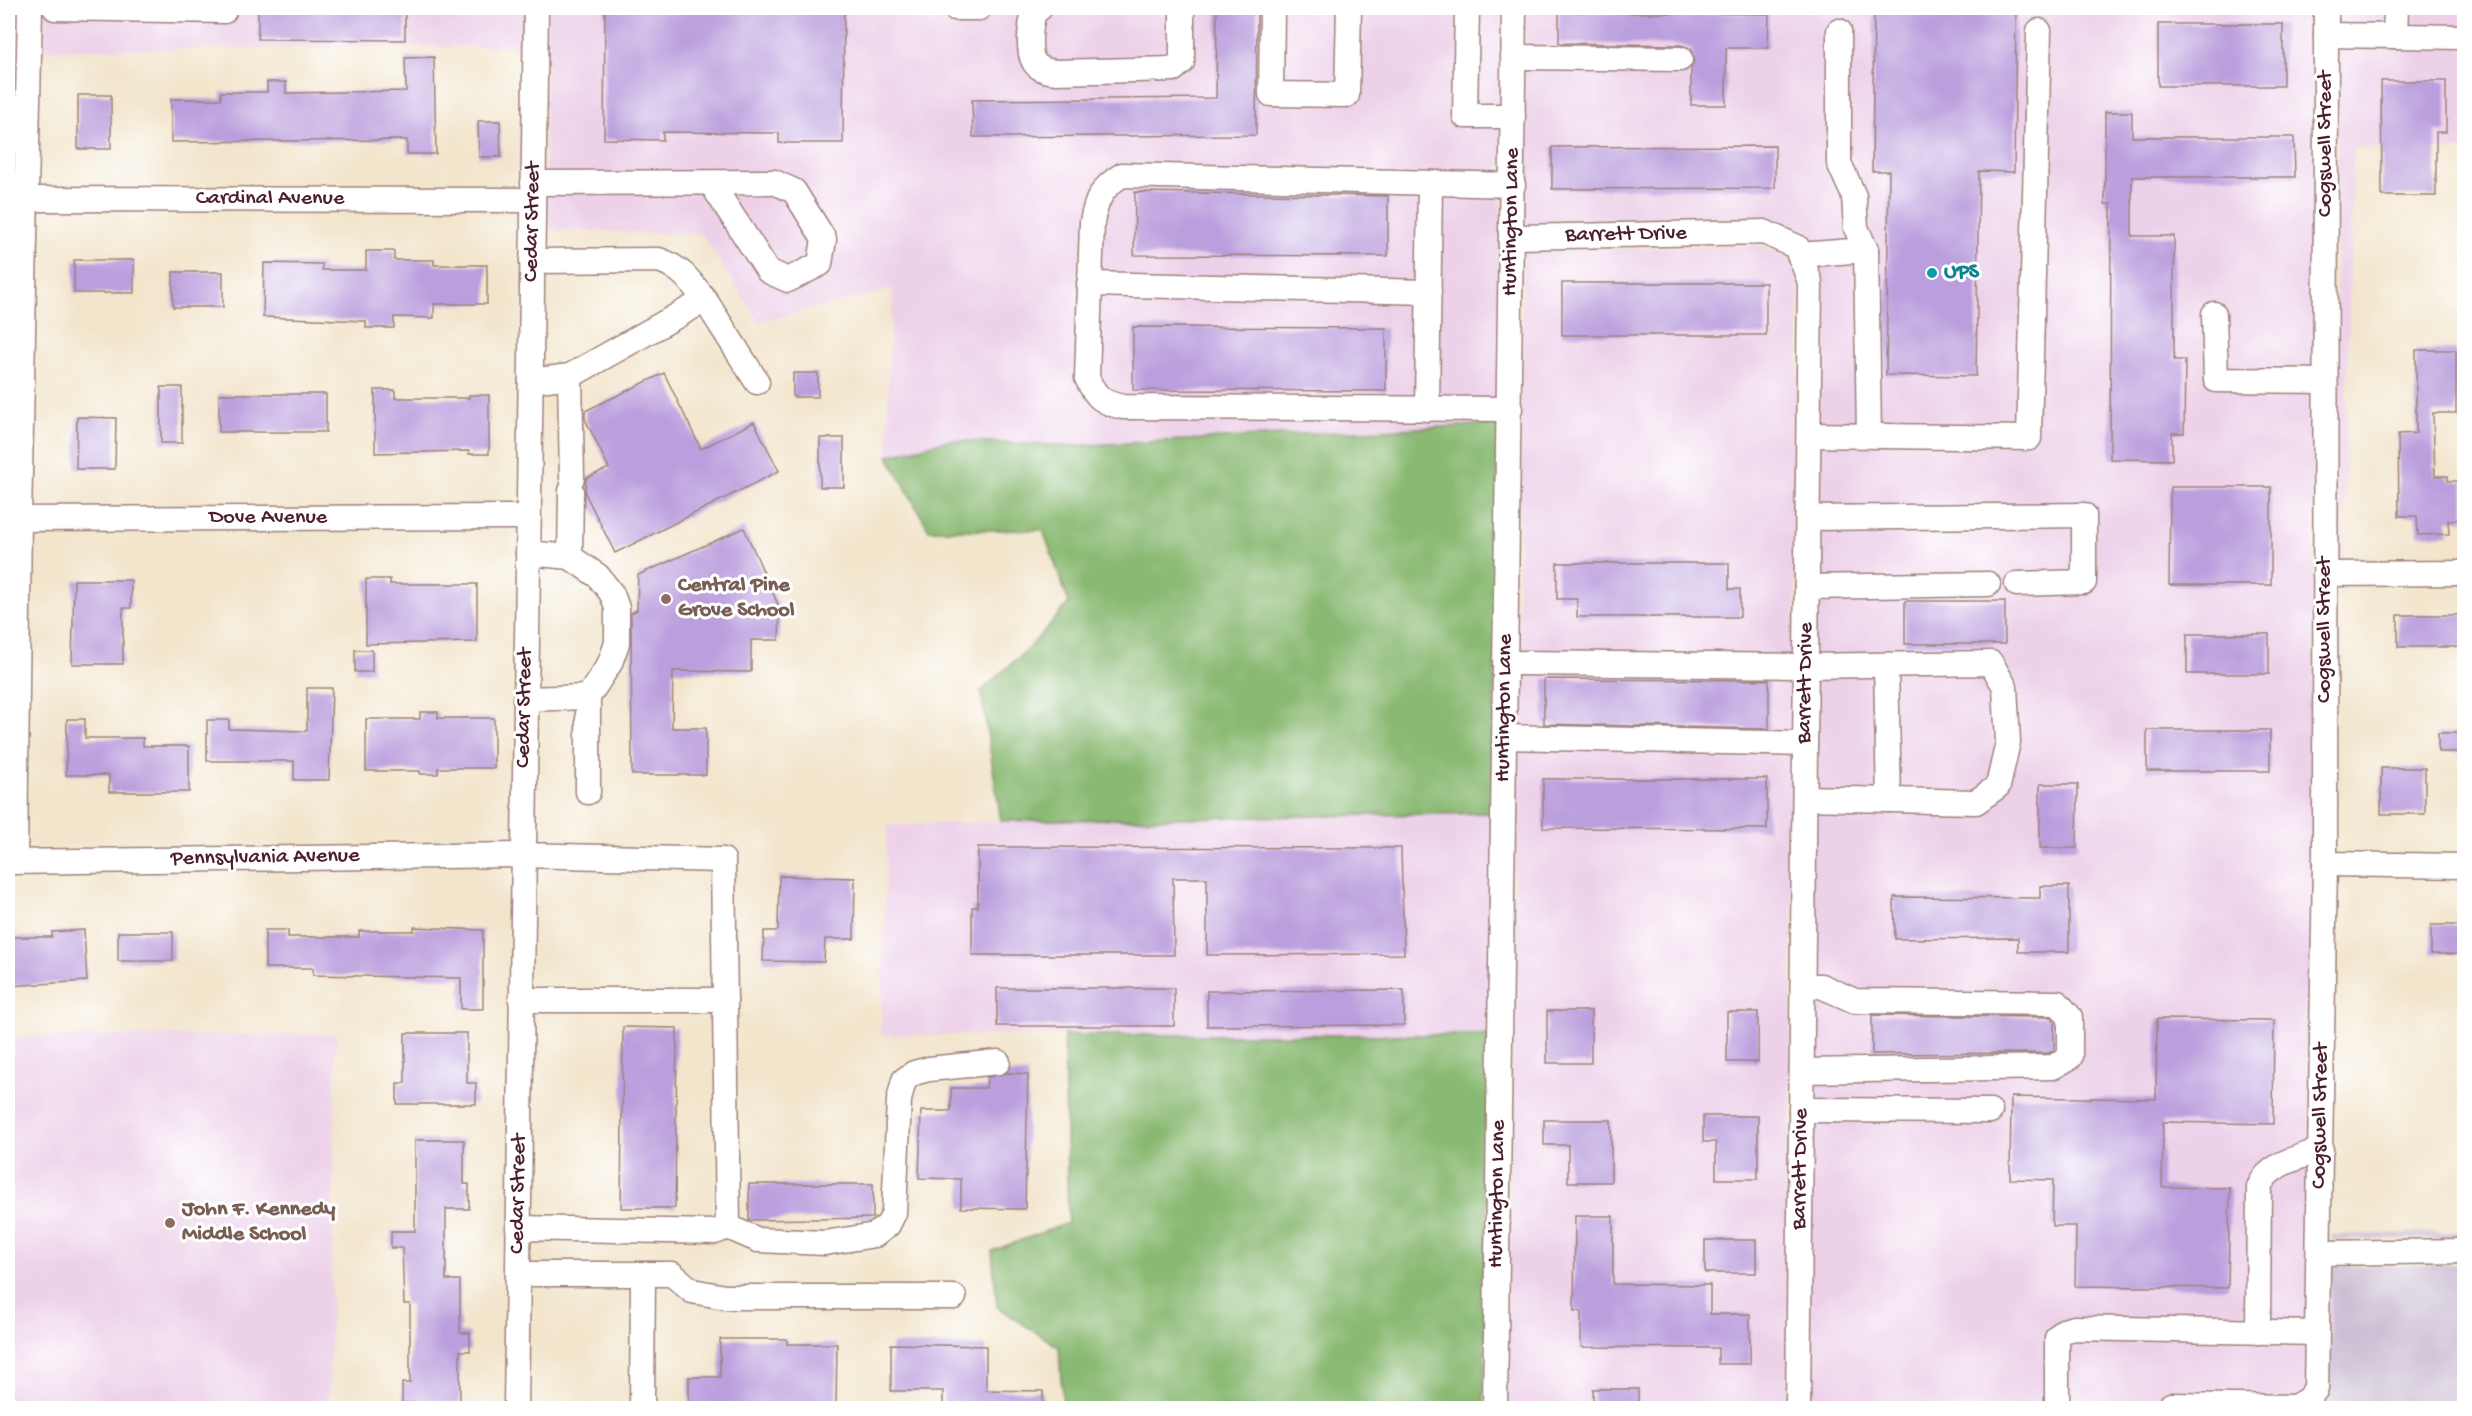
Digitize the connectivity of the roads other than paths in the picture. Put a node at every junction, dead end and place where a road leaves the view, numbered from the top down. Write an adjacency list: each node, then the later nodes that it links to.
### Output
1 (30, 8): 28 (street)
2 (55, 8): 3 (street)
3 (88, 8): 4 (street)
4 (224, 8)
5 (536, 8): 27 (street, Cedar Street)
6 (955, 8): 7 (street)
7 (979, 8)
8 (1040, 8): 9 (street)
9 (1182, 8)
10 (1272, 8): 11 (street)
11 (1349, 8)
12 (1467, 8): 23 (street)
13 (1514, 8): 21 (street, Huntington Lane)
14 (2326, 8): 18 (street, Cogswell Street)
15 (2396, 8): 19 (street)
16 (1839, 31): 30 (street)
17 (2039, 31): 44 (street)
18 (2326, 34): 19 (street); 39 (street, Cogswell Street)
19 (2395, 36): 20 (street)
20 (2464, 37)
21 (1513, 57): 22 (street); 23 (street, Huntington Lane)
22 (1680, 59)
23 (1513, 116): 26 (street, Huntington Lane)
24 (711, 183): 24 (street, Cardinal Avenue); 27 (street, Cardinal Avenue)
25 (1430, 183): 26 (street); 33 (street); 34 (street)
26 (1513, 185): 29 (street, Huntington Lane)
27 (533, 191): 28 (street, Cardinal Avenue); 32 (street, Cedar Street)
28 (17, 199): 47 (street)
29 (1512, 237): 31 (street, Barrett Drive); 42 (street, Huntington Lane)
30 (1866, 250): 31 (street); 44 (street)
31 (1800, 255): 43 (street, Barrett Drive)
32 (532, 261): 35 (street); 38 (street, Cedar Street)
33 (1089, 284): 34 (street); 41 (street)
34 (1428, 292): 41 (street)
35 (705, 300): 37 (street); 40 (street)
36 (2214, 314): 39 (street)
37 (570, 376): 38 (street); 49 (street)
38 (531, 381): 45 (street, Cedar Street)
39 (2325, 381): 51 (street, Cogswell Street)
40 (757, 382)
41 (1427, 409): 42 (street)
42 (1510, 409): 55 (street, Huntington Lane)
43 (1809, 435): 44 (street); 46 (street, Barrett Drive)
44 (1869, 435)
45 (529, 517): 47 (street, Dove Avenue); 48 (street, Cedar Street)
46 (1808, 518): 53 (street); 54 (street, Barrett Drive)
47 (13, 519): 66 (street)
48 (528, 553): 49 (street); 59 (street, Cedar Street)
49 (570, 557): 58 (street)
50 (2464, 573): 51 (street)
51 (2325, 574): 67 (street, Cogswell Street)
52 (1988, 585): 54 (street)
53 (2017, 585)
54 (1807, 587): 57 (street, Barrett Drive)
55 (1506, 663): 57 (street); 60 (street, Huntington Lane)
56 (1886, 665): 57 (street); 64 (street); 64 (street)
57 (1806, 666): 61 (street, Barrett Drive)
58 (588, 697): 59 (street); 62 (street)
59 (525, 699): 65 (street, Cedar Street)
60 (1505, 736): 61 (street); 89 (street, Huntington Lane)
61 (1805, 744): 63 (street, Barrett Drive)
62 (588, 792)
63 (1805, 798): 64 (street); 69 (street, Barrett Drive)
64 (1890, 800)
65 (522, 855): 66 (street, Pennsylvania Avenue); 70 (street, Cedar Street); 71 (street, Pennsylvania Avenue)
66 (11, 862)
67 (2325, 864): 68 (street); 76 (street, Cogswell Street)
68 (2464, 866)
69 (1803, 986): 73 (street, Barrett Drive); 73 (street)
70 (521, 1000): 71 (street); 78 (street, Cedar Street)
71 (725, 1000): 77 (street)
72 (998, 1062): 77 (street)
73 (1802, 1071): 74 (street, Barrett Drive)
74 (1801, 1110): 75 (street); 90 (street, Barrett Drive)
75 (1990, 1111)
76 (2321, 1150): 80 (street, Cogswell Street); 84 (street)
77 (728, 1227): 78 (street)
78 (518, 1228): 81 (street, Cedar Street)
79 (2464, 1251): 80 (street)
80 (2319, 1253): 85 (street, Cogswell Street)
81 (518, 1274): 82 (street); 87 (street, Cedar Street)
82 (643, 1275): 83 (street); 88 (street)
83 (954, 1297)
84 (2258, 1332): 85 (street); 91 (street)
85 (2317, 1333): 86 (street, Cogswell Street)
86 (2171, 1405)
87 (516, 1408)
88 (642, 1408)
89 (1495, 1408)
90 (1798, 1408)
91 (2057, 1408)

